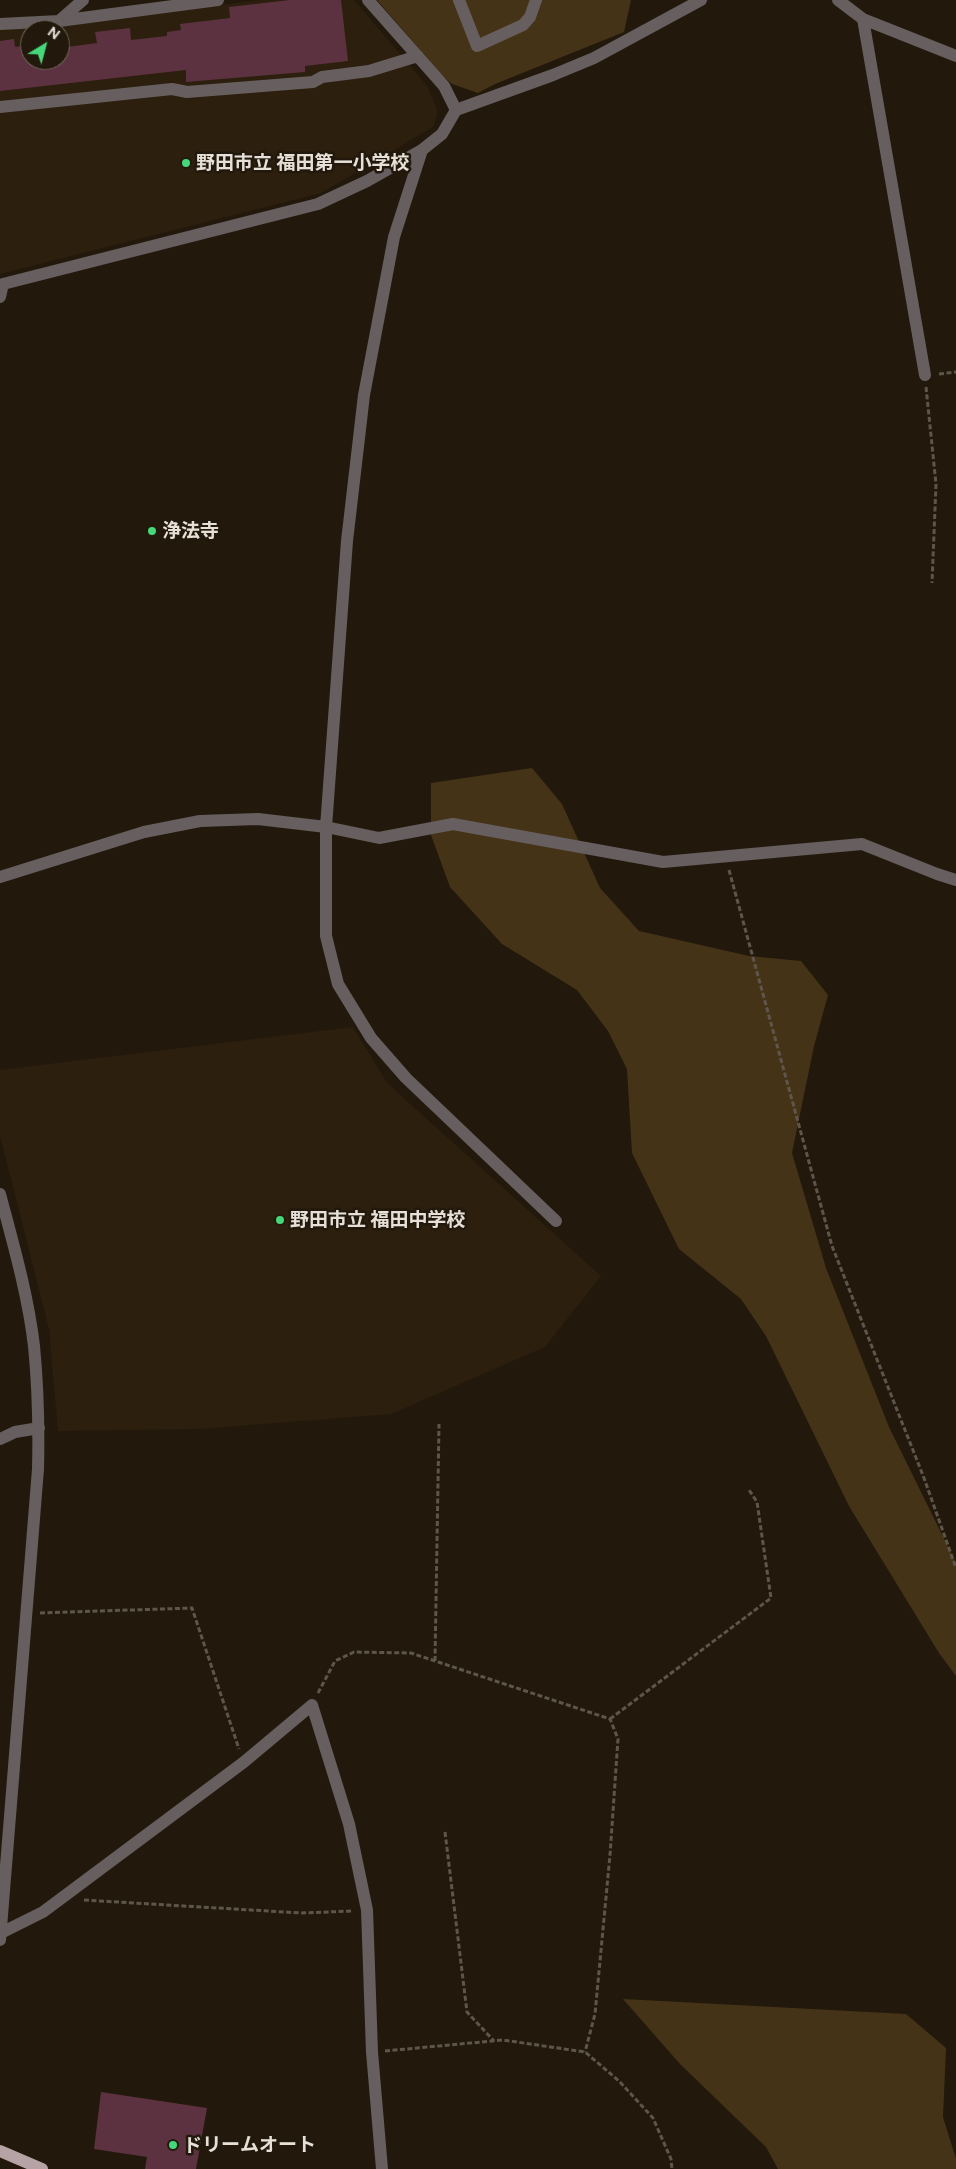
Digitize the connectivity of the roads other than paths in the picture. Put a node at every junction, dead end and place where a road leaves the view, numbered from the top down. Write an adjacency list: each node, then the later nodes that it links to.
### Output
1 (83, 0): 9 (street)
2 (218, 0): 10 (street)
3 (368, 0): 13 (street)
4 (460, 0): 5 (street)
5 (536, 0)
6 (701, 0): 16 (street)
7 (838, 0): 8 (street)
8 (863, 19): 14 (street); 19 (street)
9 (61, 20)
10 (70, 20)
11 (20, 23): 12 (street)
12 (0, 24)
13 (418, 56): 15 (street); 16 (street)
14 (956, 56)
15 (0, 107)
16 (456, 110): 17 (street)
17 (422, 150): 18 (street); 20 (street)
18 (0, 296)
19 (925, 375)
20 (326, 827): 21 (street); 22 (street); 24 (street)
21 (0, 877)
22 (956, 880)
23 (0, 1194): 25 (street)
24 (556, 1221)
25 (38, 1428): 26 (street); 27 (street)
26 (0, 1439)
27 (1, 1930): 30 (street)
28 (0, 2151): 29 (main road)
29 (42, 2169)
30 (382, 2169)

